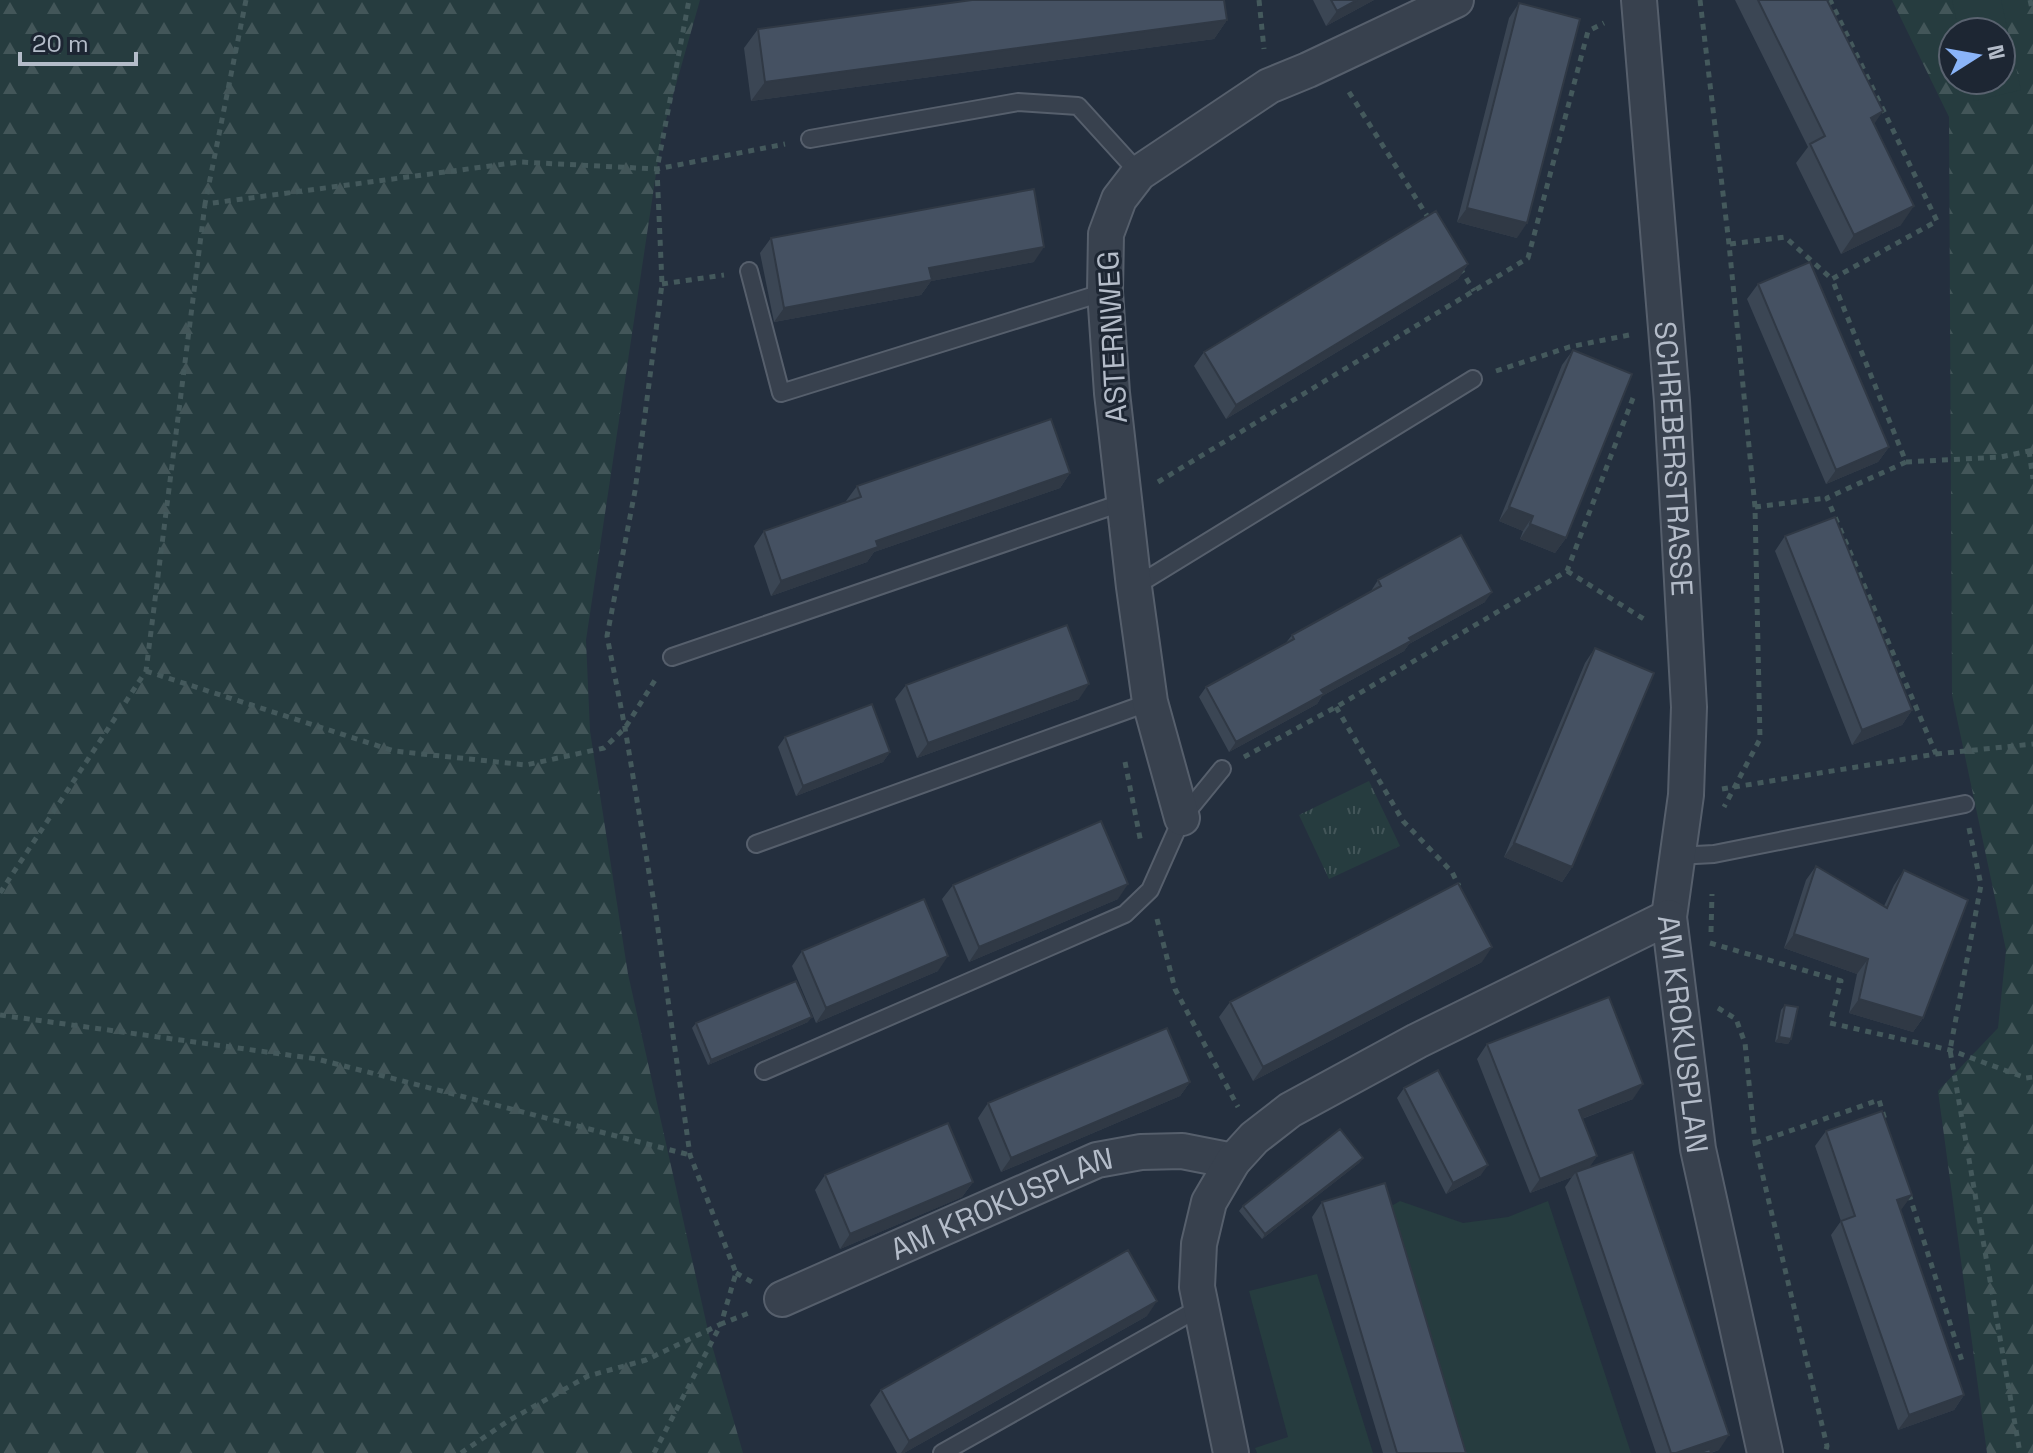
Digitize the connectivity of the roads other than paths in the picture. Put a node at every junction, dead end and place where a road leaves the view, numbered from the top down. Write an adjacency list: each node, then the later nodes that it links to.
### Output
1 (1456, 0): 4 (street, ASTERNWEG)
2 (1639, 0): 16 (street, SCHREBERSTRASSE)
3 (810, 139): 4 (lane)
4 (1139, 173): 6 (street, ASTERNWEG)
5 (749, 271): 6 (lane)
6 (1105, 292): 8 (street, ASTERNWEG)
7 (1473, 379): 9 (lane)
8 (1124, 502): 9 (street, ASTERNWEG); 10 (lane)
9 (1134, 587): 11 (street, ASTERNWEG)
10 (672, 657)
11 (1150, 702): 14 (street, ASTERNWEG); 15 (lane)
12 (1222, 769): 14 (lane)
13 (1965, 804): 16 (lane)
14 (1182, 818): 18 (lane)
15 (756, 844)
16 (1677, 856): 17 (street, SCHREBERSTRASSE)
17 (1669, 917): 19 (street, AM KROKUSPLAN); 24 (street, AM KROKUSPLAN)
18 (764, 1071)
19 (1233, 1161): 20 (street, AM KROKUSPLAN); 21 (street, AM KROKUSPLAN)
20 (782, 1299)
21 (1201, 1307): 22 (lane); 23 (street, AM KROKUSPLAN)
22 (942, 1453)
23 (1231, 1453)
24 (1765, 1453)

